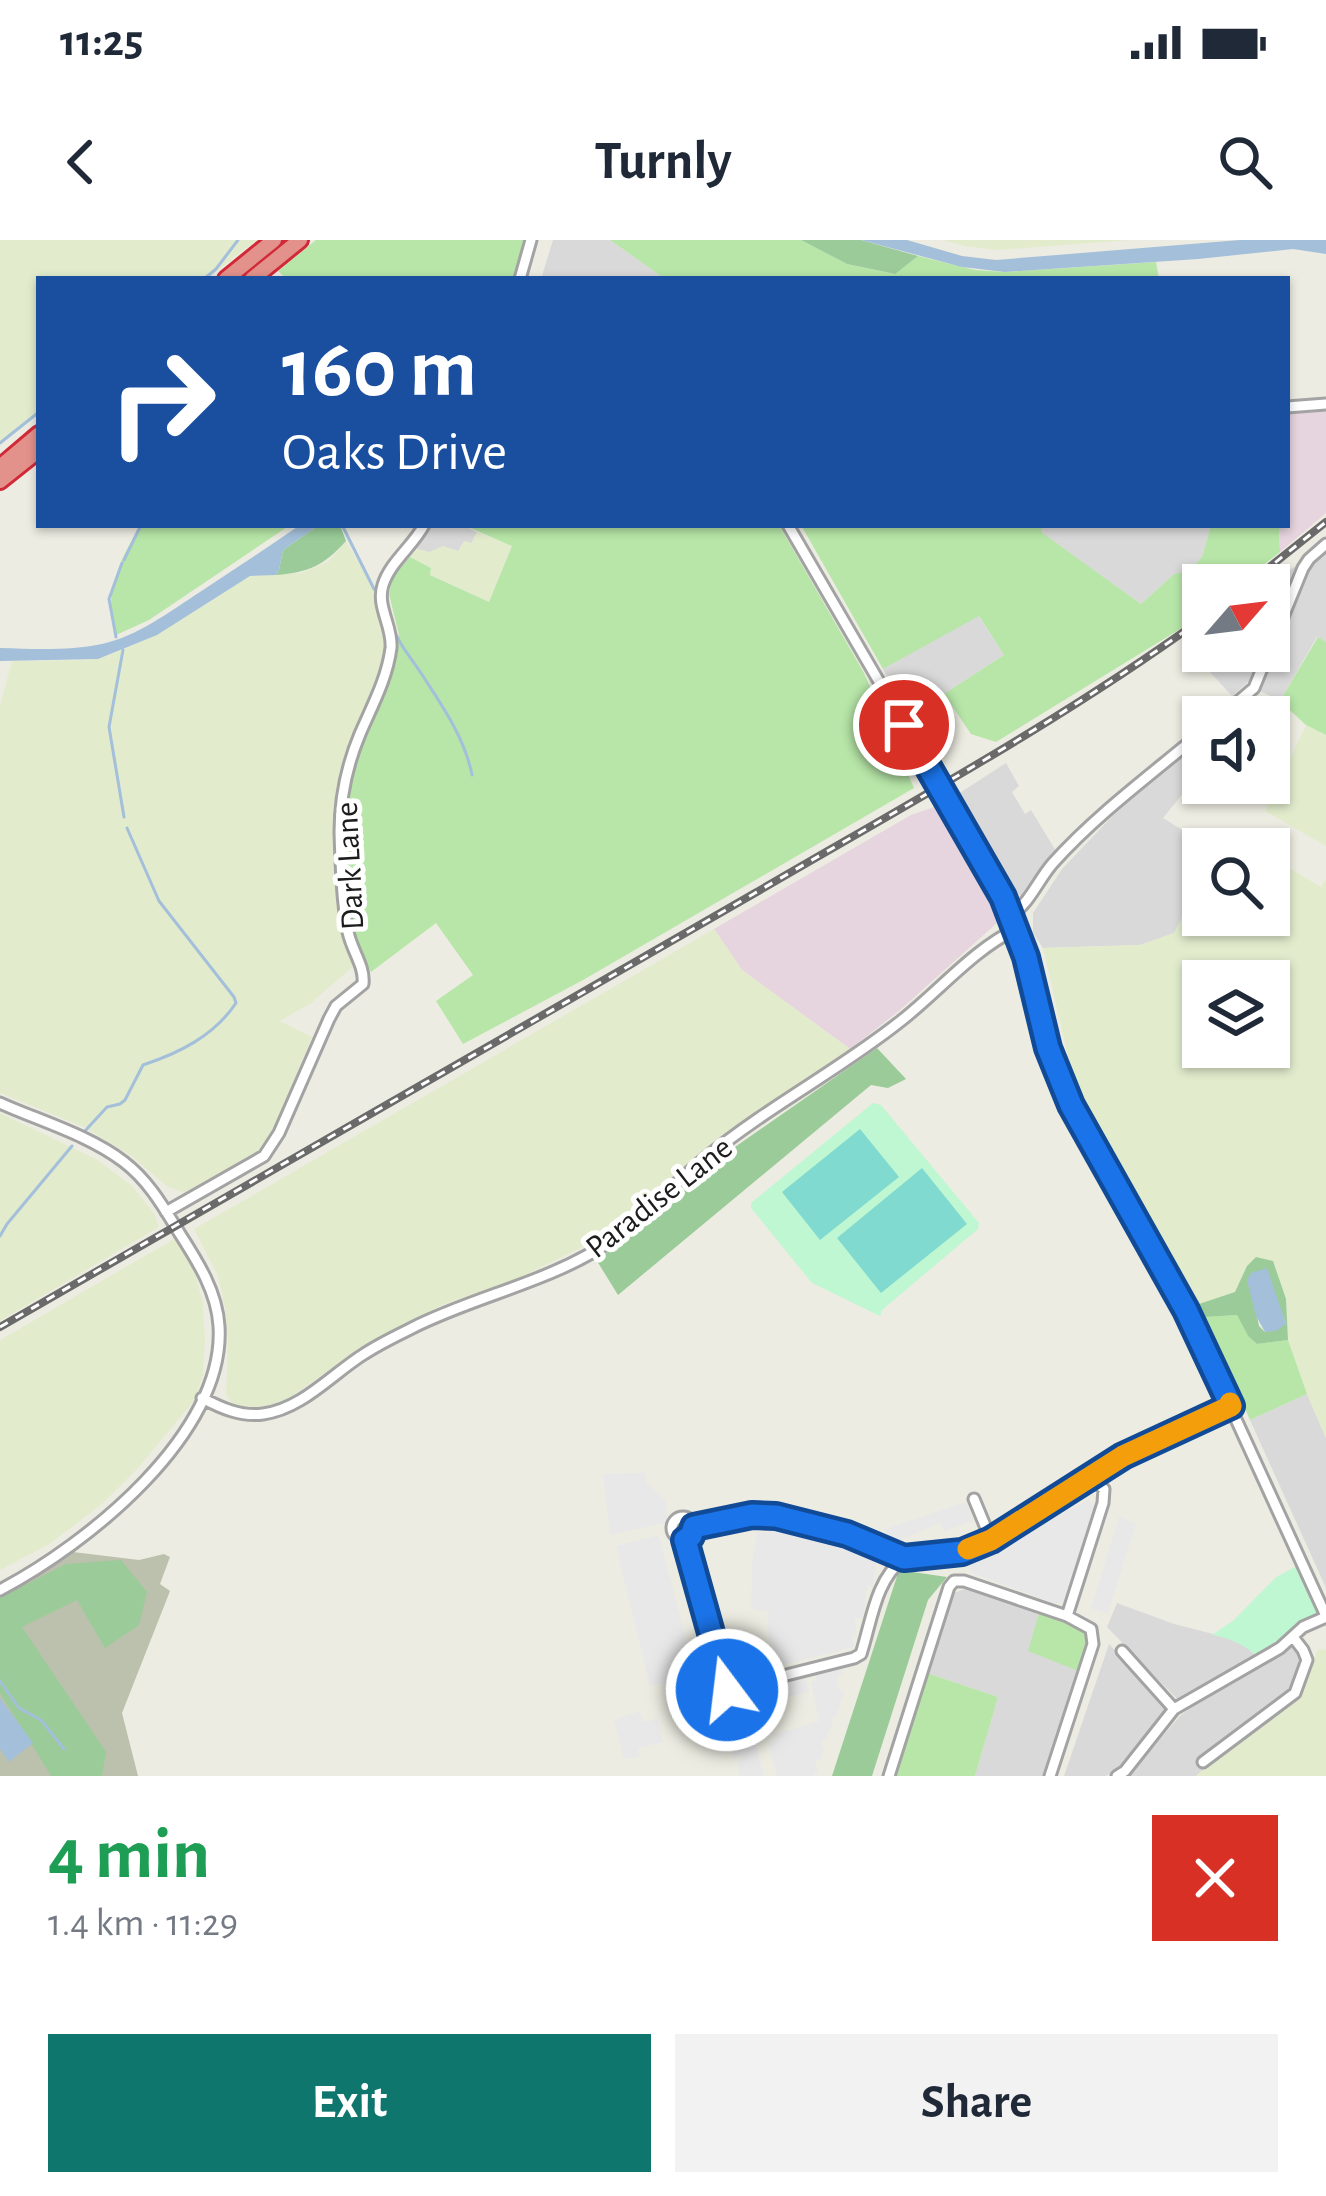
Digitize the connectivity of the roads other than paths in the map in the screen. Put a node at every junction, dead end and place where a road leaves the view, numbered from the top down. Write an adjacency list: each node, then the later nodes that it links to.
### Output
1 (274, 240): 4 (highway)
2 (300, 240): 5 (highway)
3 (531, 240): 6 (street)
4 (230, 276)
5 (255, 276)
6 (521, 276)
7 (1326, 404): 8 (street)
8 (1290, 407)
9 (36, 437): 11 (highway)
10 (36, 452): 12 (highway)
11 (0, 467)
12 (0, 482)
13 (422, 528): 21 (street, Dark Lane)
14 (790, 528): 18 (street, bridge)
15 (1326, 544): 16 (street)
16 (1245, 696)
17 (1182, 749): 18 (street)
18 (1011, 914): 19 (street)
19 (1016, 929): 22 (street, Paradise Lane); 23 (street)
20 (0, 1103): 21 (street)
21 (166, 1211): 22 (street)
22 (202, 1398): 32 (street)
23 (1231, 1406): 24 (street); 34 (street)
24 (1082, 1481): 28 (street); 33 (street)
25 (974, 1499): 28 (street)
26 (694, 1527): 27 (street); 27 (street); 29 (street)
27 (685, 1540): 31 (street)
28 (991, 1540): 30 (street)
29 (872, 1546): 30 (street); 31 (street)
30 (904, 1558): 31 (street)
31 (886, 1574)
32 (0, 1590)
33 (1067, 1616): 39 (street); 40 (street)
34 (1326, 1617): 35 (street)
35 (1293, 1637): 37 (street); 38 (street)
36 (1122, 1651): 37 (street)
37 (1174, 1709): 41 (street)
38 (1203, 1762)
39 (889, 1776)
40 (1050, 1776)
41 (1119, 1776)

